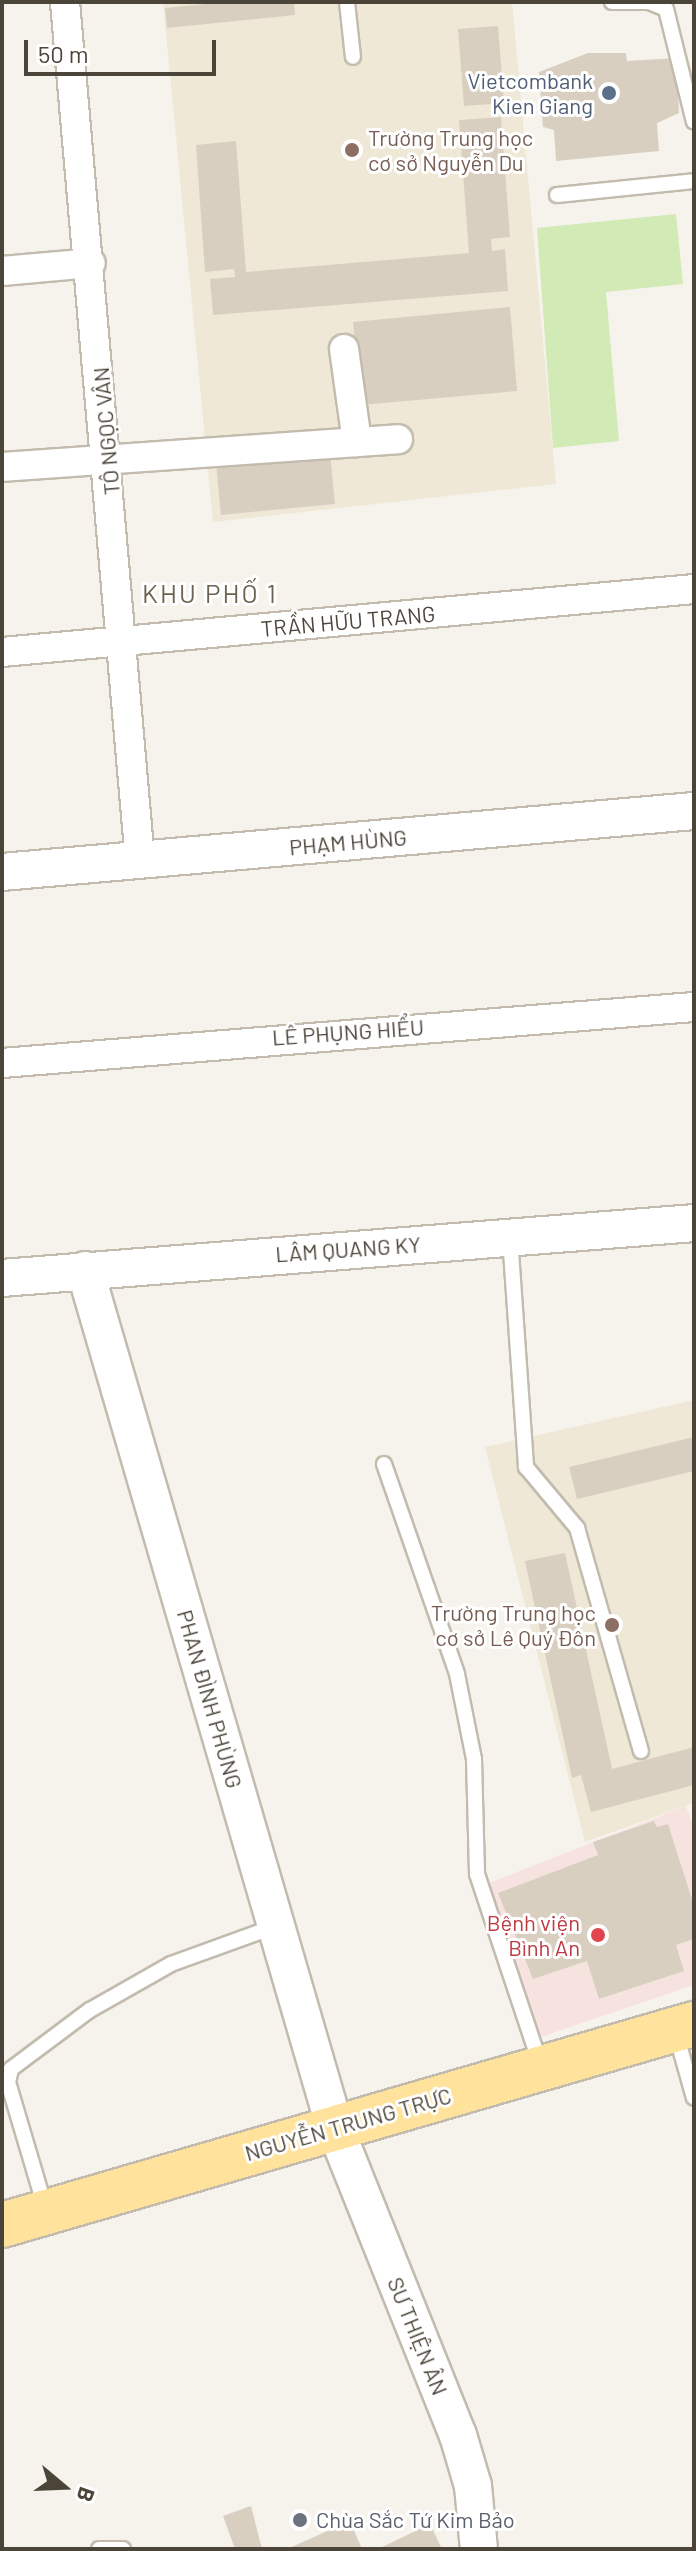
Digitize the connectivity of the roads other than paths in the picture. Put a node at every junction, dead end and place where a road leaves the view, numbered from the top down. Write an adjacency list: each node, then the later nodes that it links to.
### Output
1 (65, 2): 9 (street, TÔ NGỌC VÂN)
2 (347, 2): 5 (lane)
3 (612, 2): 4 (lane)
4 (648, 2): 6 (lane)
5 (353, 57)
6 (694, 122)
7 (694, 181): 8 (lane)
8 (557, 195)
9 (91, 263): 10 (street); 14 (street, TÔ NGỌC VÂN)
10 (2, 271)
11 (344, 349): 13 (street)
12 (398, 439): 13 (street)
13 (357, 442): 14 (street)
14 (109, 459): 15 (street); 17 (street, TÔ NGỌC VÂN)
15 (2, 467)
16 (694, 589): 17 (street, TRẦN HỮU TRANG)
17 (123, 641): 18 (street, TRẦN HỮU TRANG); 20 (street, TÔ NGỌC VÂN)
18 (2, 652)
19 (694, 811): 20 (street, PHẠM HÙNG)
20 (140, 861): 21 (street, PHẠM HÙNG)
21 (2, 872)
22 (694, 1007): 23 (street, LÊ PHỤNG HIỂU)
23 (2, 1063)
24 (694, 1223): 25 (street, LÂM QUANG KY)
25 (510, 1237): 26 (street, LÂM QUANG KY); 29 (lane)
26 (85, 1270): 27 (street, LÂM QUANG KY); 30 (street, PHAN ĐÌNH PHÙNG)
27 (2, 1278)
28 (384, 1464): 32 (lane)
29 (641, 1751)
30 (276, 1926): 34 (street, PHAN ĐÌNH PHÙNG); 35 (lane)
31 (684, 2026): 32 (main road, NGUYỄN TRUNG TRỰC); 33 (lane)
32 (541, 2068): 34 (main road, NGUYỄN TRUNG TRỰC)
33 (694, 2098)
34 (335, 2128): 35 (main road, NGUYỄN TRUNG TRỰC); 39 (street, SƯ THIỆN ÂN)
35 (46, 2212): 36 (main road, NGUYỄN TRUNG TRỰC)
36 (2, 2225)
37 (99, 2549): 38 (lane)
38 (123, 2549)
39 (479, 2549)

